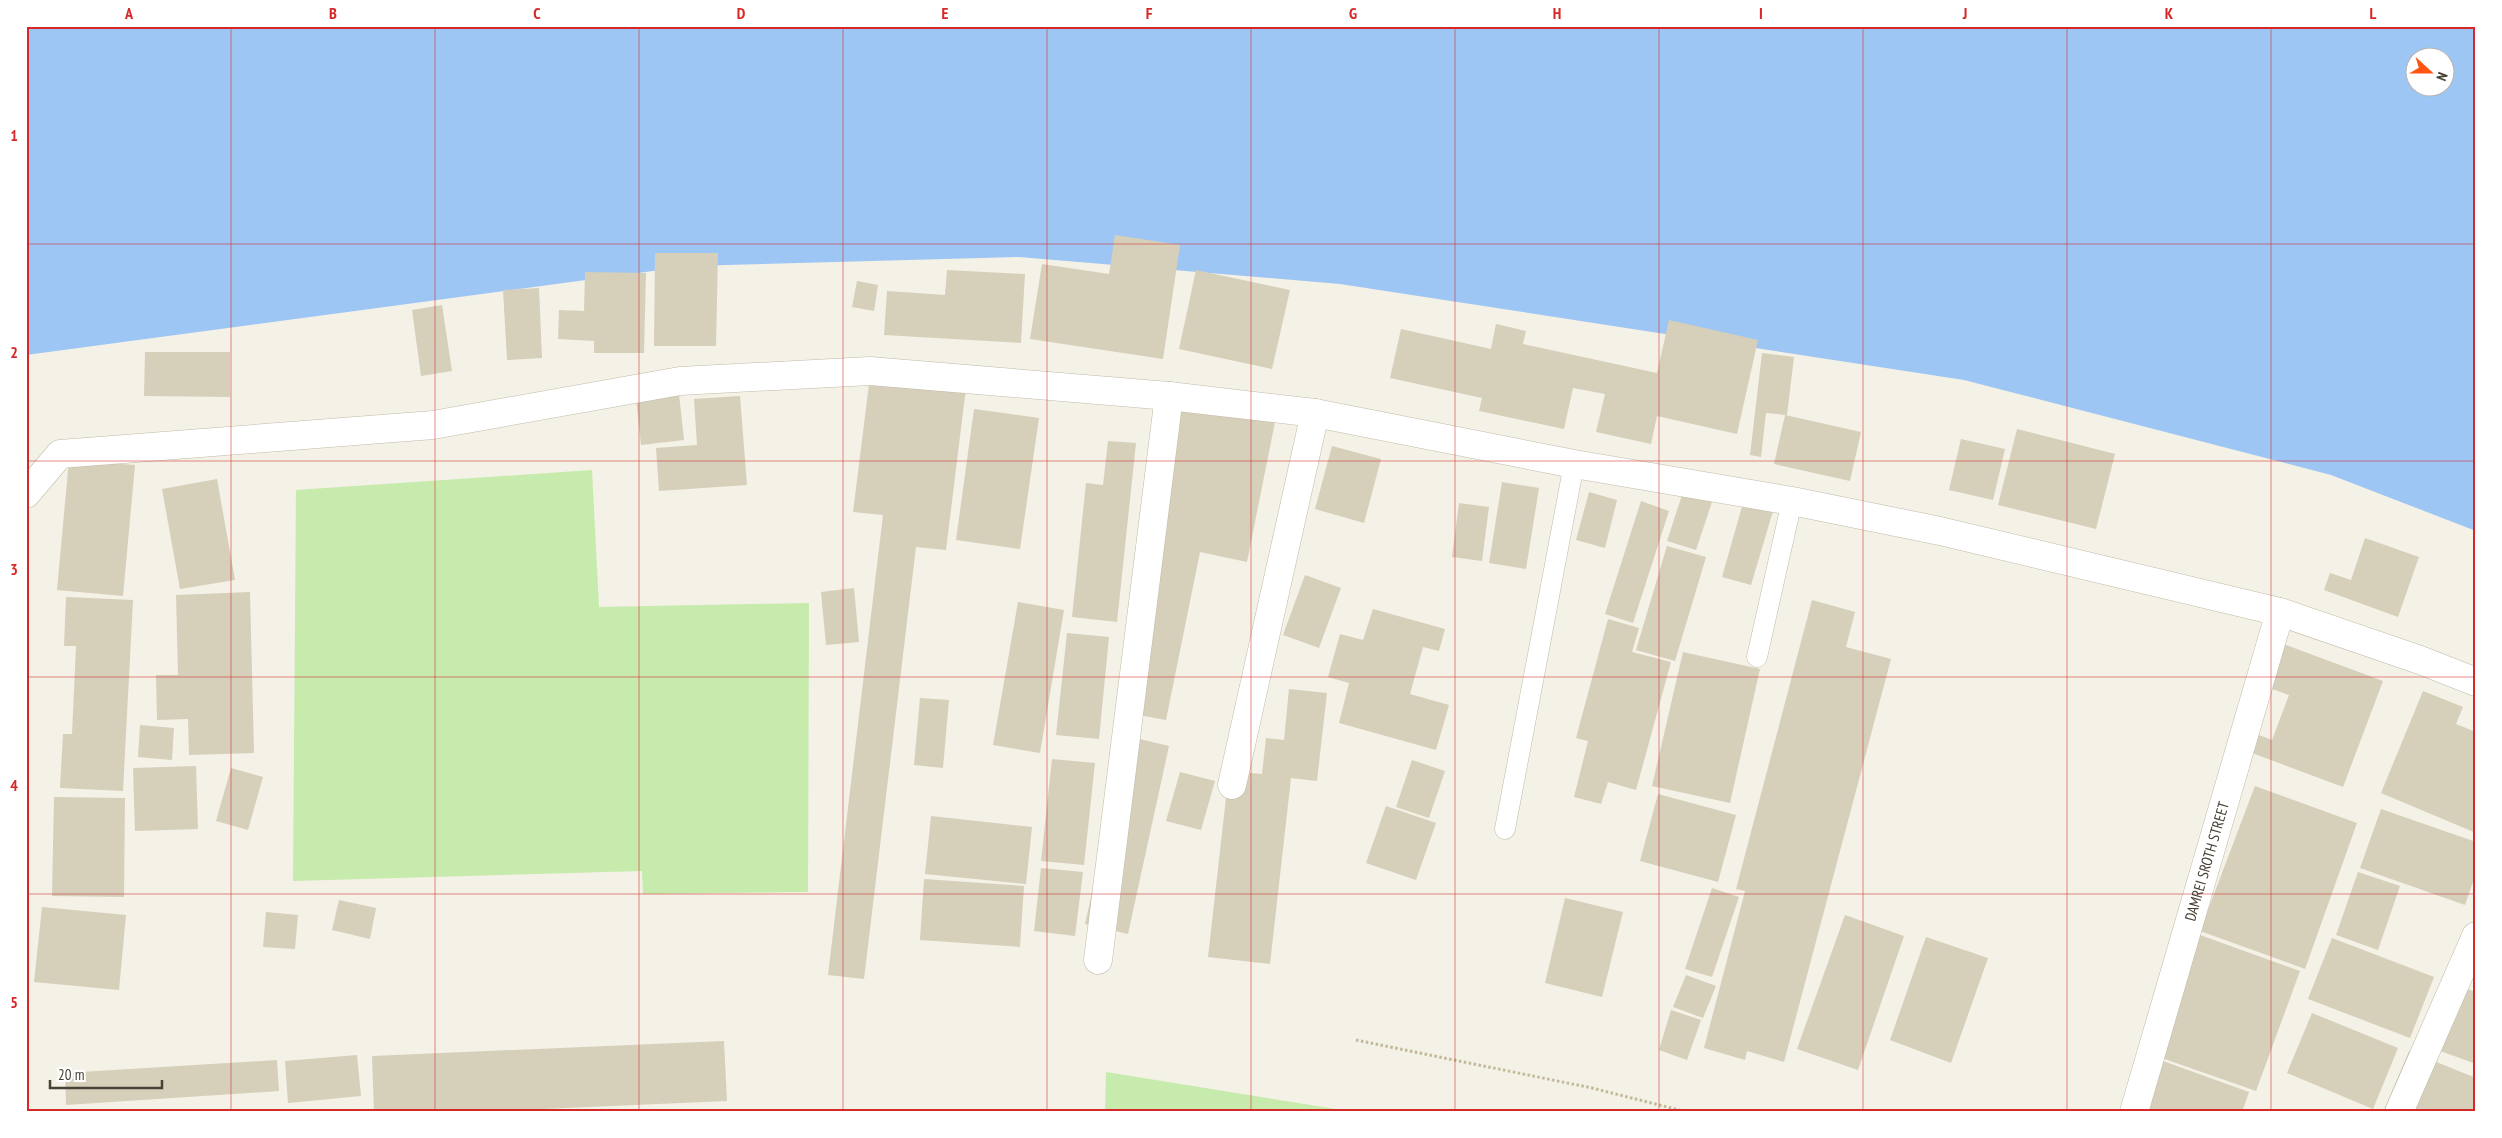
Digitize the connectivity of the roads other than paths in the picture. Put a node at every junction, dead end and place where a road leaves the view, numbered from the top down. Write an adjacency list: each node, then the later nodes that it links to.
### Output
1 (1169, 396): 2 (street); 4 (street); 12 (street)
2 (1315, 414): 3 (street); 9 (street)
3 (1574, 464): 5 (street); 10 (lane)
4 (26, 494)
5 (1792, 501): 6 (street); 7 (lane)
6 (2280, 612): 8 (street); 13 (street, DAMREI SROTH STREET)
7 (1758, 658)
8 (2476, 682)
9 (1232, 785)
10 (1505, 829)
11 (2476, 936): 14 (street)
12 (1098, 960)
13 (2134, 1112)
14 (2399, 1112)

